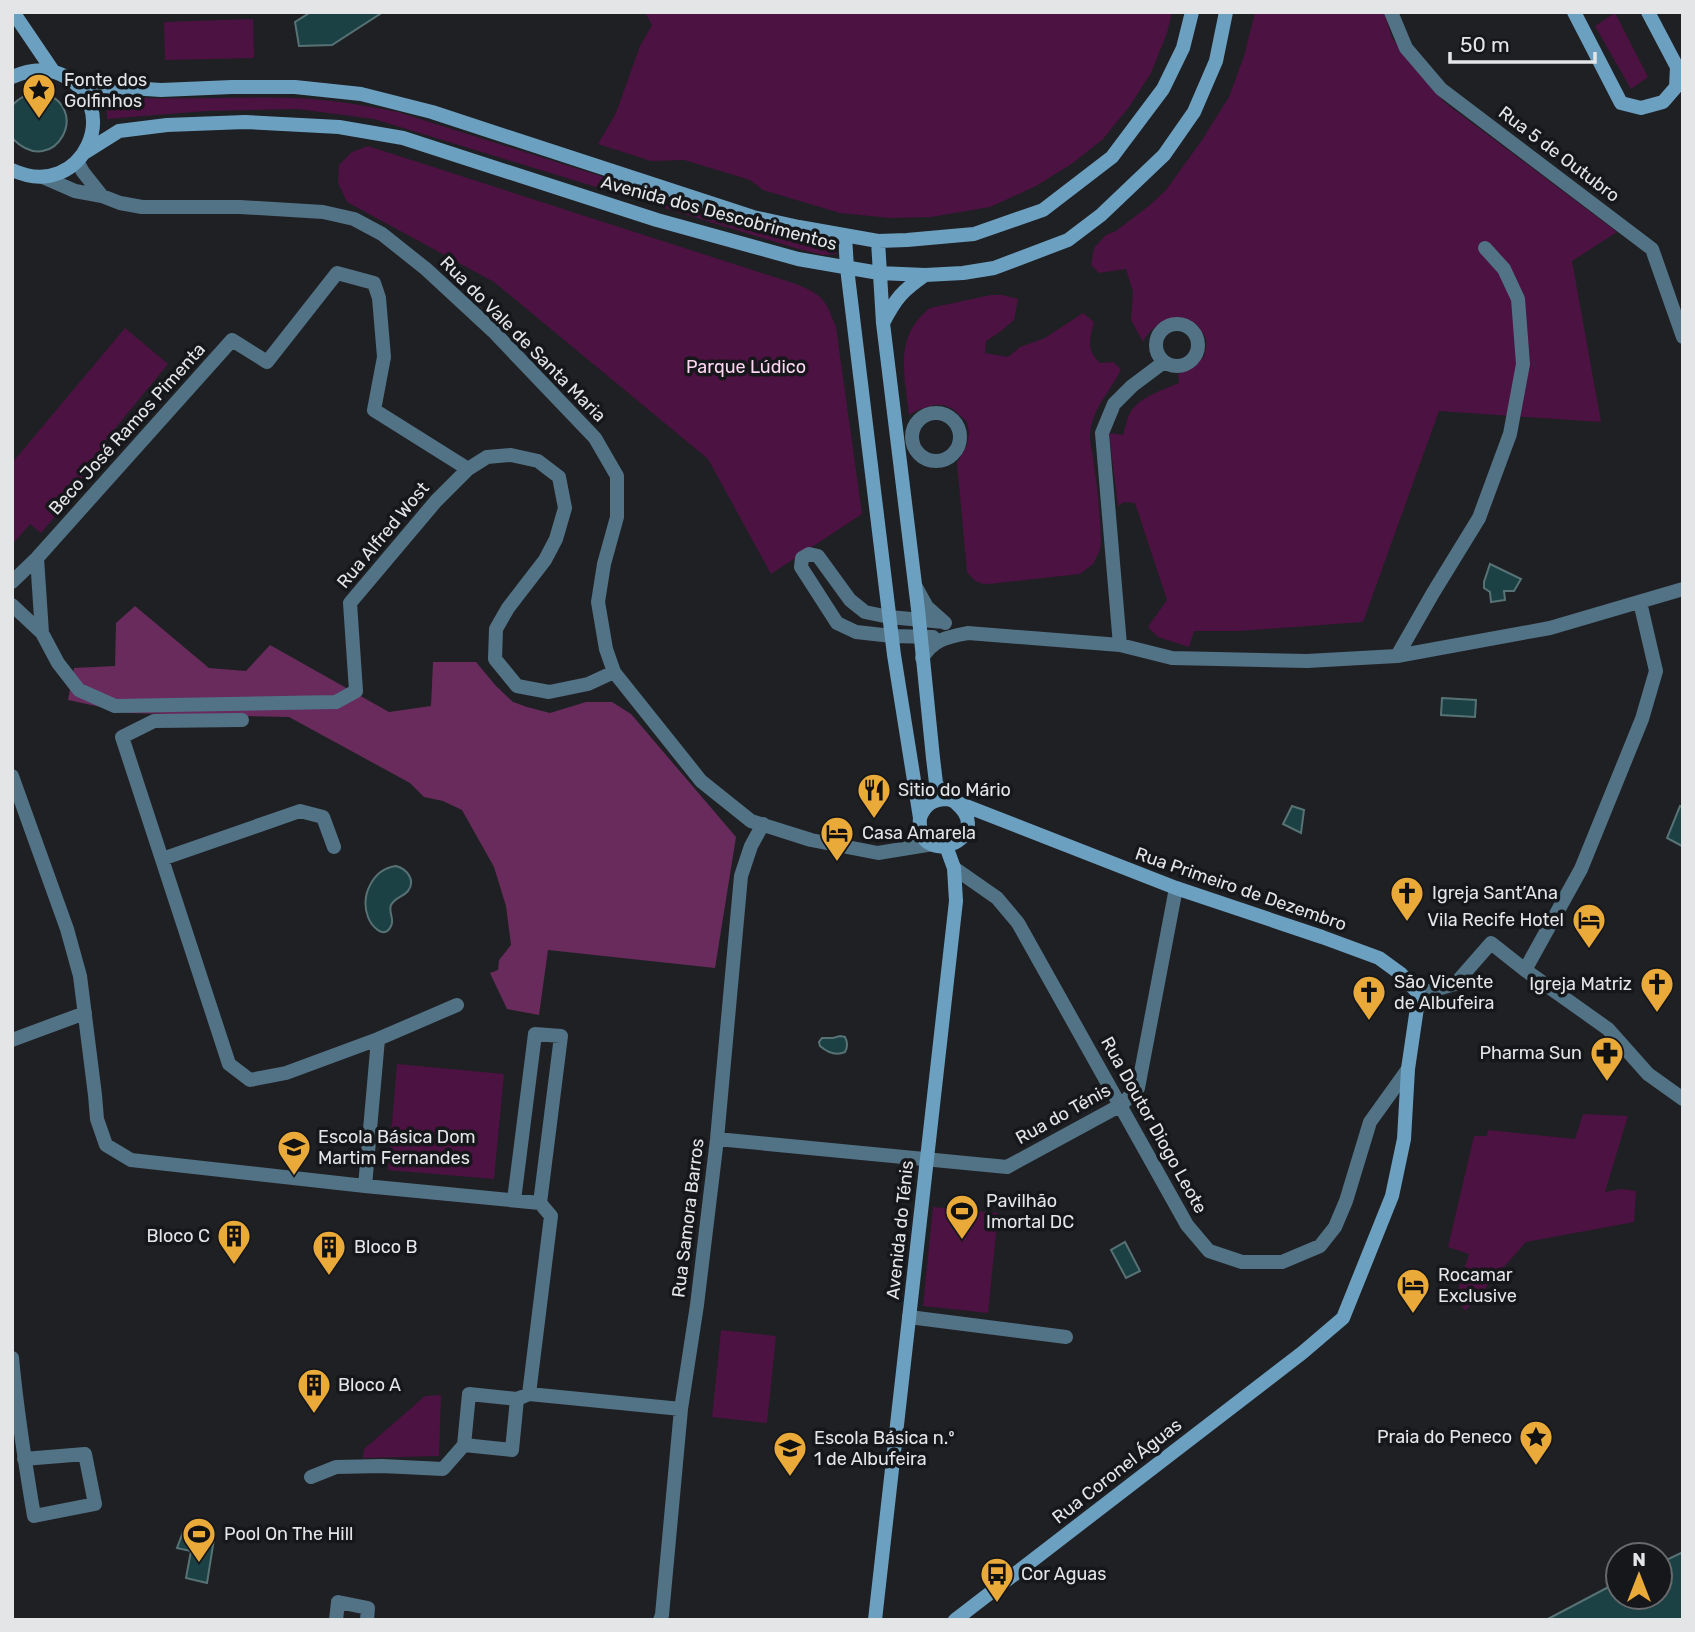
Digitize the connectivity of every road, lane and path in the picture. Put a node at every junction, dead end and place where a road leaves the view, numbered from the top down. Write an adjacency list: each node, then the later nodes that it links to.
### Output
1 (13, 12): 7 (street)
2 (1192, 12): 15 (street, Avenida dos Descobrimentos)
3 (1226, 12): 19 (street, Avenida dos Descobrimentos)
4 (1391, 12): 21 (street, Rua 5 de Outubro)
5 (1574, 12): 6 (street)
6 (1648, 12)
7 (53, 71): 8 (street); 9 (street)
8 (12, 77)
9 (67, 78): 10 (street); 14 (street, Avenida dos Descobrimentos)
10 (80, 157): 12 (street, Avenida dos Descobrimentos); 13 (street); 17 (street, Avenida dos Descobrimentos)
11 (13, 170): 12 (street)
12 (43, 177): 13 (street, Rua do Vale de Santa Maria)
13 (102, 196): 43 (street, Rua do Vale de Santa Maria)
14 (845, 236): 15 (street, Avenida dos Descobrimentos); 17 (street)
15 (878, 241): 18 (street)
16 (1485, 248): 41 (street)
17 (847, 268): 18 (street, Avenida dos Descobrimentos); 28 (street)
18 (879, 273): 19 (street, Avenida dos Descobrimentos); 20 (street)
19 (925, 275): 20 (street)
20 (883, 323): 26 (street)
21 (1683, 337)
22 (1164, 362): 39 (street)
23 (468, 469): 24 (street, Beco José Ramos Pimenta); 35 (street, Rua Alfred Wost); 43 (street, Rua Alfred Wost)
24 (37, 558): 25 (street, Beco José Ramos Pimenta); 35 (street, Rua Alfred Wost)
25 (12, 582)
26 (915, 586): 33 (street); 34 (street)
27 (1683, 589): 29 (street)
28 (887, 597): 31 (street); 32 (street)
29 (1640, 602): 41 (street); 54 (street)
30 (12, 605): 35 (street)
31 (870, 613): 32 (street); 36 (street)
32 (889, 617): 33 (street); 37 (street)
33 (918, 619): 34 (street); 38 (street)
34 (945, 630): 38 (street); 39 (street); 42 (street)
35 (42, 633)
36 (872, 634): 37 (street); 40 (street)
37 (892, 636): 38 (street); 40 (street)
38 (920, 636): 42 (street)
39 (1120, 645): 41 (street)
40 (894, 655): 47 (street)
41 (1396, 656)
42 (922, 658): 46 (street)
43 (614, 672): 48 (street, Rua do Vale de Santa Maria)
44 (242, 720): 51 (street)
45 (12, 776): 57 (street)
46 (950, 800): 47 (street); 49 (street); 53 (street, Rua Primeiro de Dezembro)
47 (920, 818): 49 (street)
48 (763, 824): 49 (street, Rua do Vale de Santa Maria); 63 (street, Rua Samora Barros)
49 (939, 845): 52 (street, Avenida do Ténis)
50 (334, 847): 51 (street)
51 (162, 859): 58 (street)
52 (954, 868): 62 (street, Rua Doutor Diogo Leote); 64 (street, Avenida do Ténis)
53 (1176, 888): 55 (street, Rua Primeiro de Dezembro); 62 (street, Rua do Ténis)
54 (1525, 970): 55 (street); 61 (street)
55 (1419, 994): 60 (street, Rua Coronel Águas)
56 (457, 1005): 58 (street)
57 (85, 1013): 59 (street); 65 (street)
58 (378, 1039): 65 (street)
59 (12, 1040)
60 (1408, 1069): 62 (street, Rua Doutor Diogo Leote); 80 (street, Rua Coronel Águas)
61 (1683, 1098)
62 (1121, 1105): 64 (street, Rua do Ténis)
63 (717, 1139): 64 (street, Rua do Ténis); 72 (street, Rua Samora Barros)
64 (927, 1159): 68 (street, Avenida do Ténis)
65 (365, 1186): 66 (street)
66 (514, 1200): 67 (street); 67 (street)
67 (540, 1203): 71 (street)
68 (909, 1317): 69 (street); 79 (street, Avenida do Ténis)
69 (1066, 1337)
70 (12, 1358): 74 (street)
71 (523, 1396): 72 (street); 73 (street); 73 (street)
72 (681, 1409): 78 (street, Rua Samora Barros)
73 (464, 1445): 75 (street)
74 (24, 1459): 74 (street)
75 (311, 1477)
76 (336, 1620): 77 (street)
77 (367, 1620)
78 (660, 1620)
79 (875, 1620)
80 (955, 1620)

